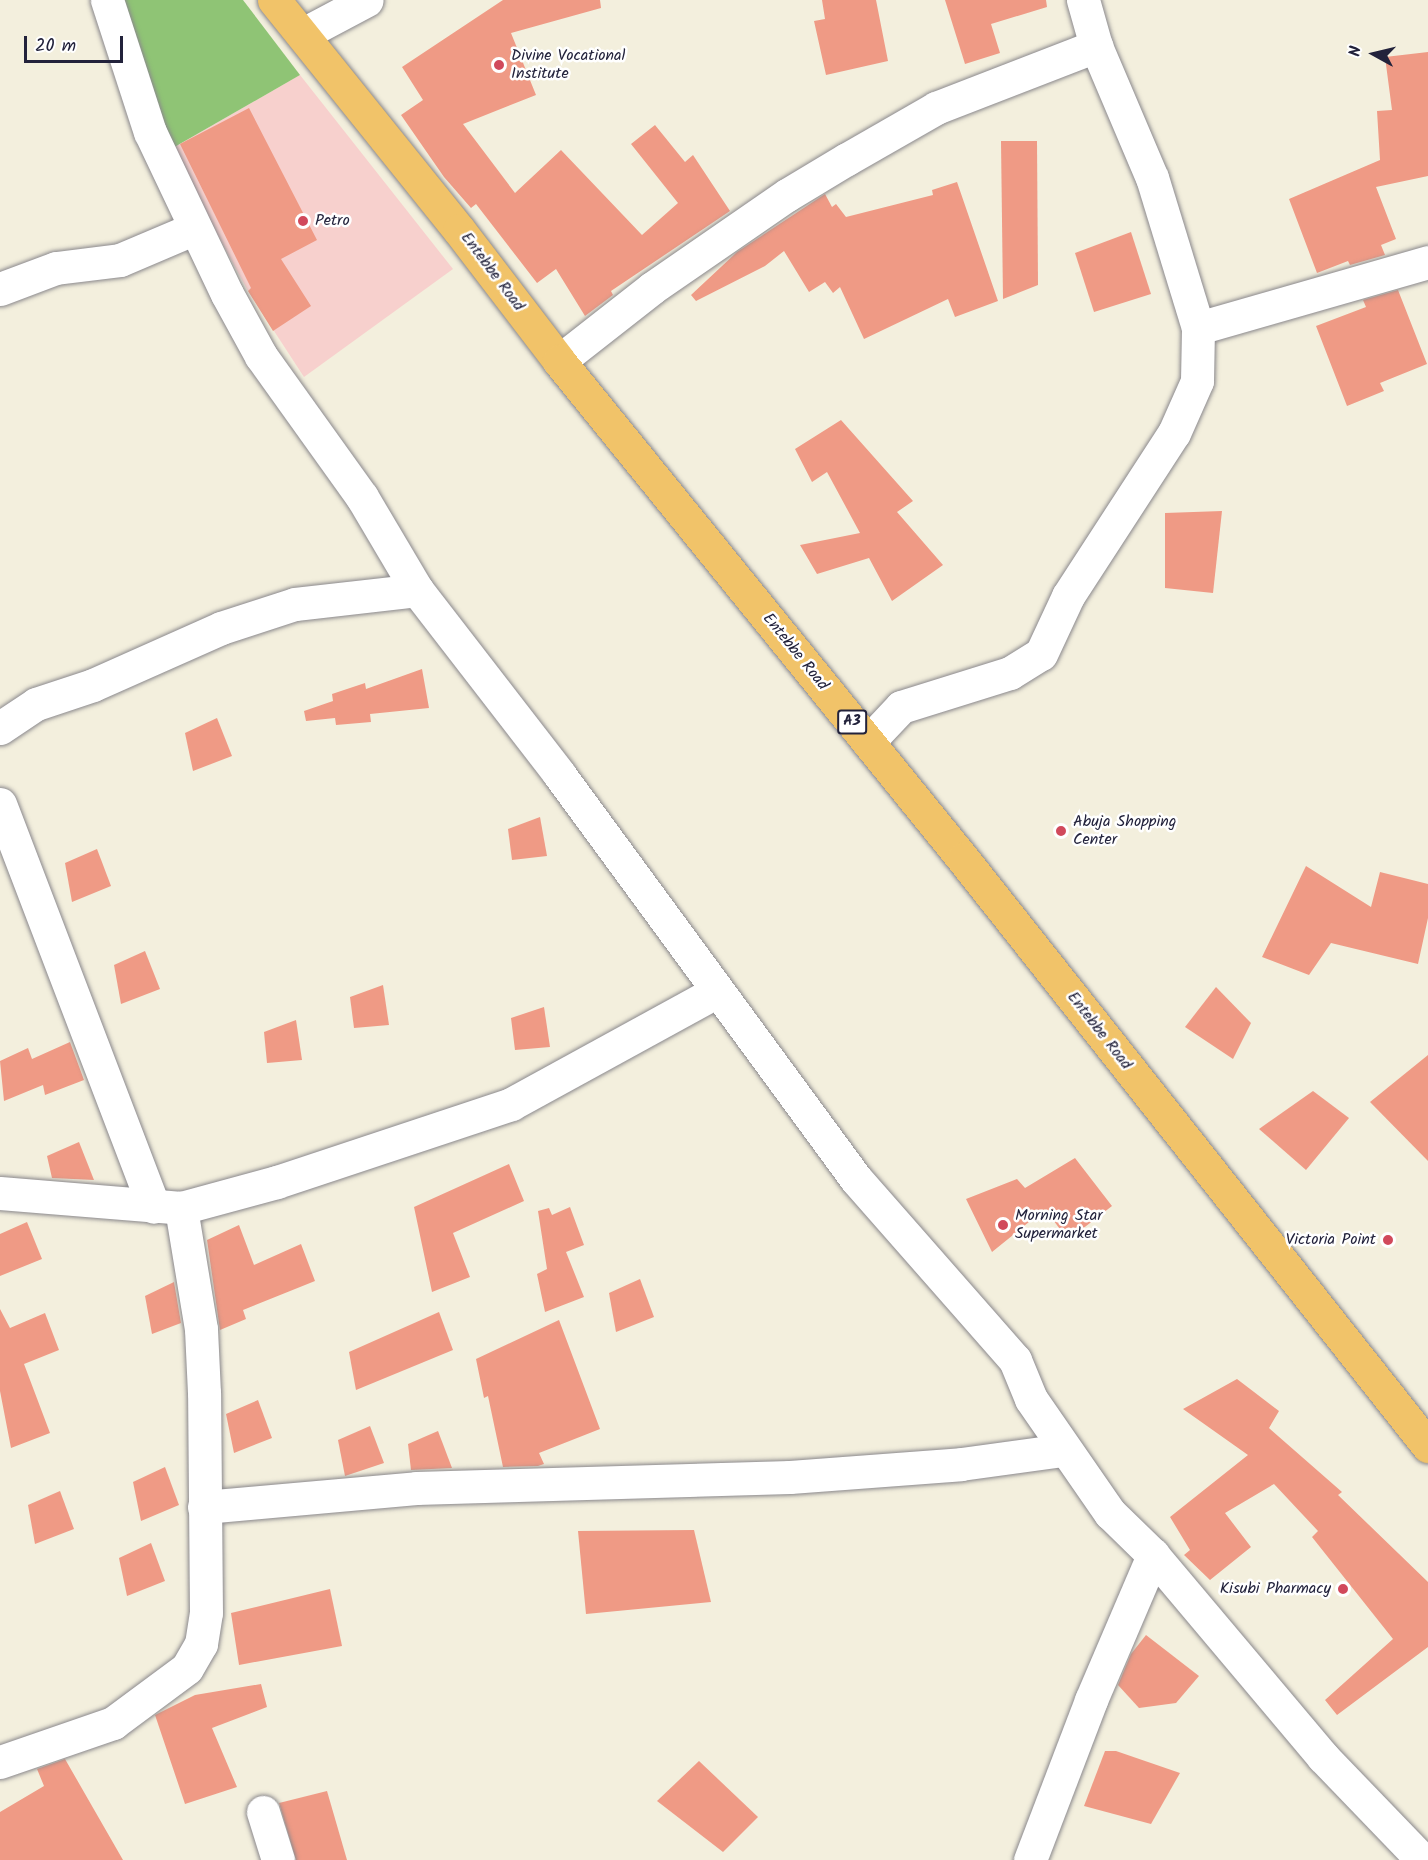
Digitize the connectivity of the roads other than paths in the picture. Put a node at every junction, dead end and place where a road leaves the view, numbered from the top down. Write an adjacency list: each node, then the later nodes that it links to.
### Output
1 (107, 0): 7 (street)
2 (274, 0): 5 (main road, Entebbe Road / A3)
3 (367, 0): 5 (street)
4 (1083, 0): 6 (street)
5 (303, 34): 11 (main road, Entebbe Road / A3)
6 (1096, 46): 10 (street); 11 (street)
7 (193, 229): 9 (street); 12 (street)
8 (1428, 262): 10 (street)
9 (0, 288)
10 (1198, 328): 14 (street)
11 (559, 361): 14 (main road, Entebbe Road / A3)
12 (417, 590): 13 (street); 16 (street)
13 (0, 728)
14 (868, 742): 19 (main road, Entebbe Road / A3)
15 (0, 804): 18 (street)
16 (717, 991): 18 (street); 20 (street)
17 (0, 1193): 18 (street)
18 (167, 1208): 21 (street)
19 (1428, 1446)
20 (1063, 1450): 21 (street); 22 (street)
21 (204, 1507): 23 (street)
22 (1153, 1555): 26 (street); 27 (street)
23 (0, 1762)
24 (263, 1812): 25 (street)
25 (278, 1860)
26 (1030, 1860)
27 (1422, 1860)

